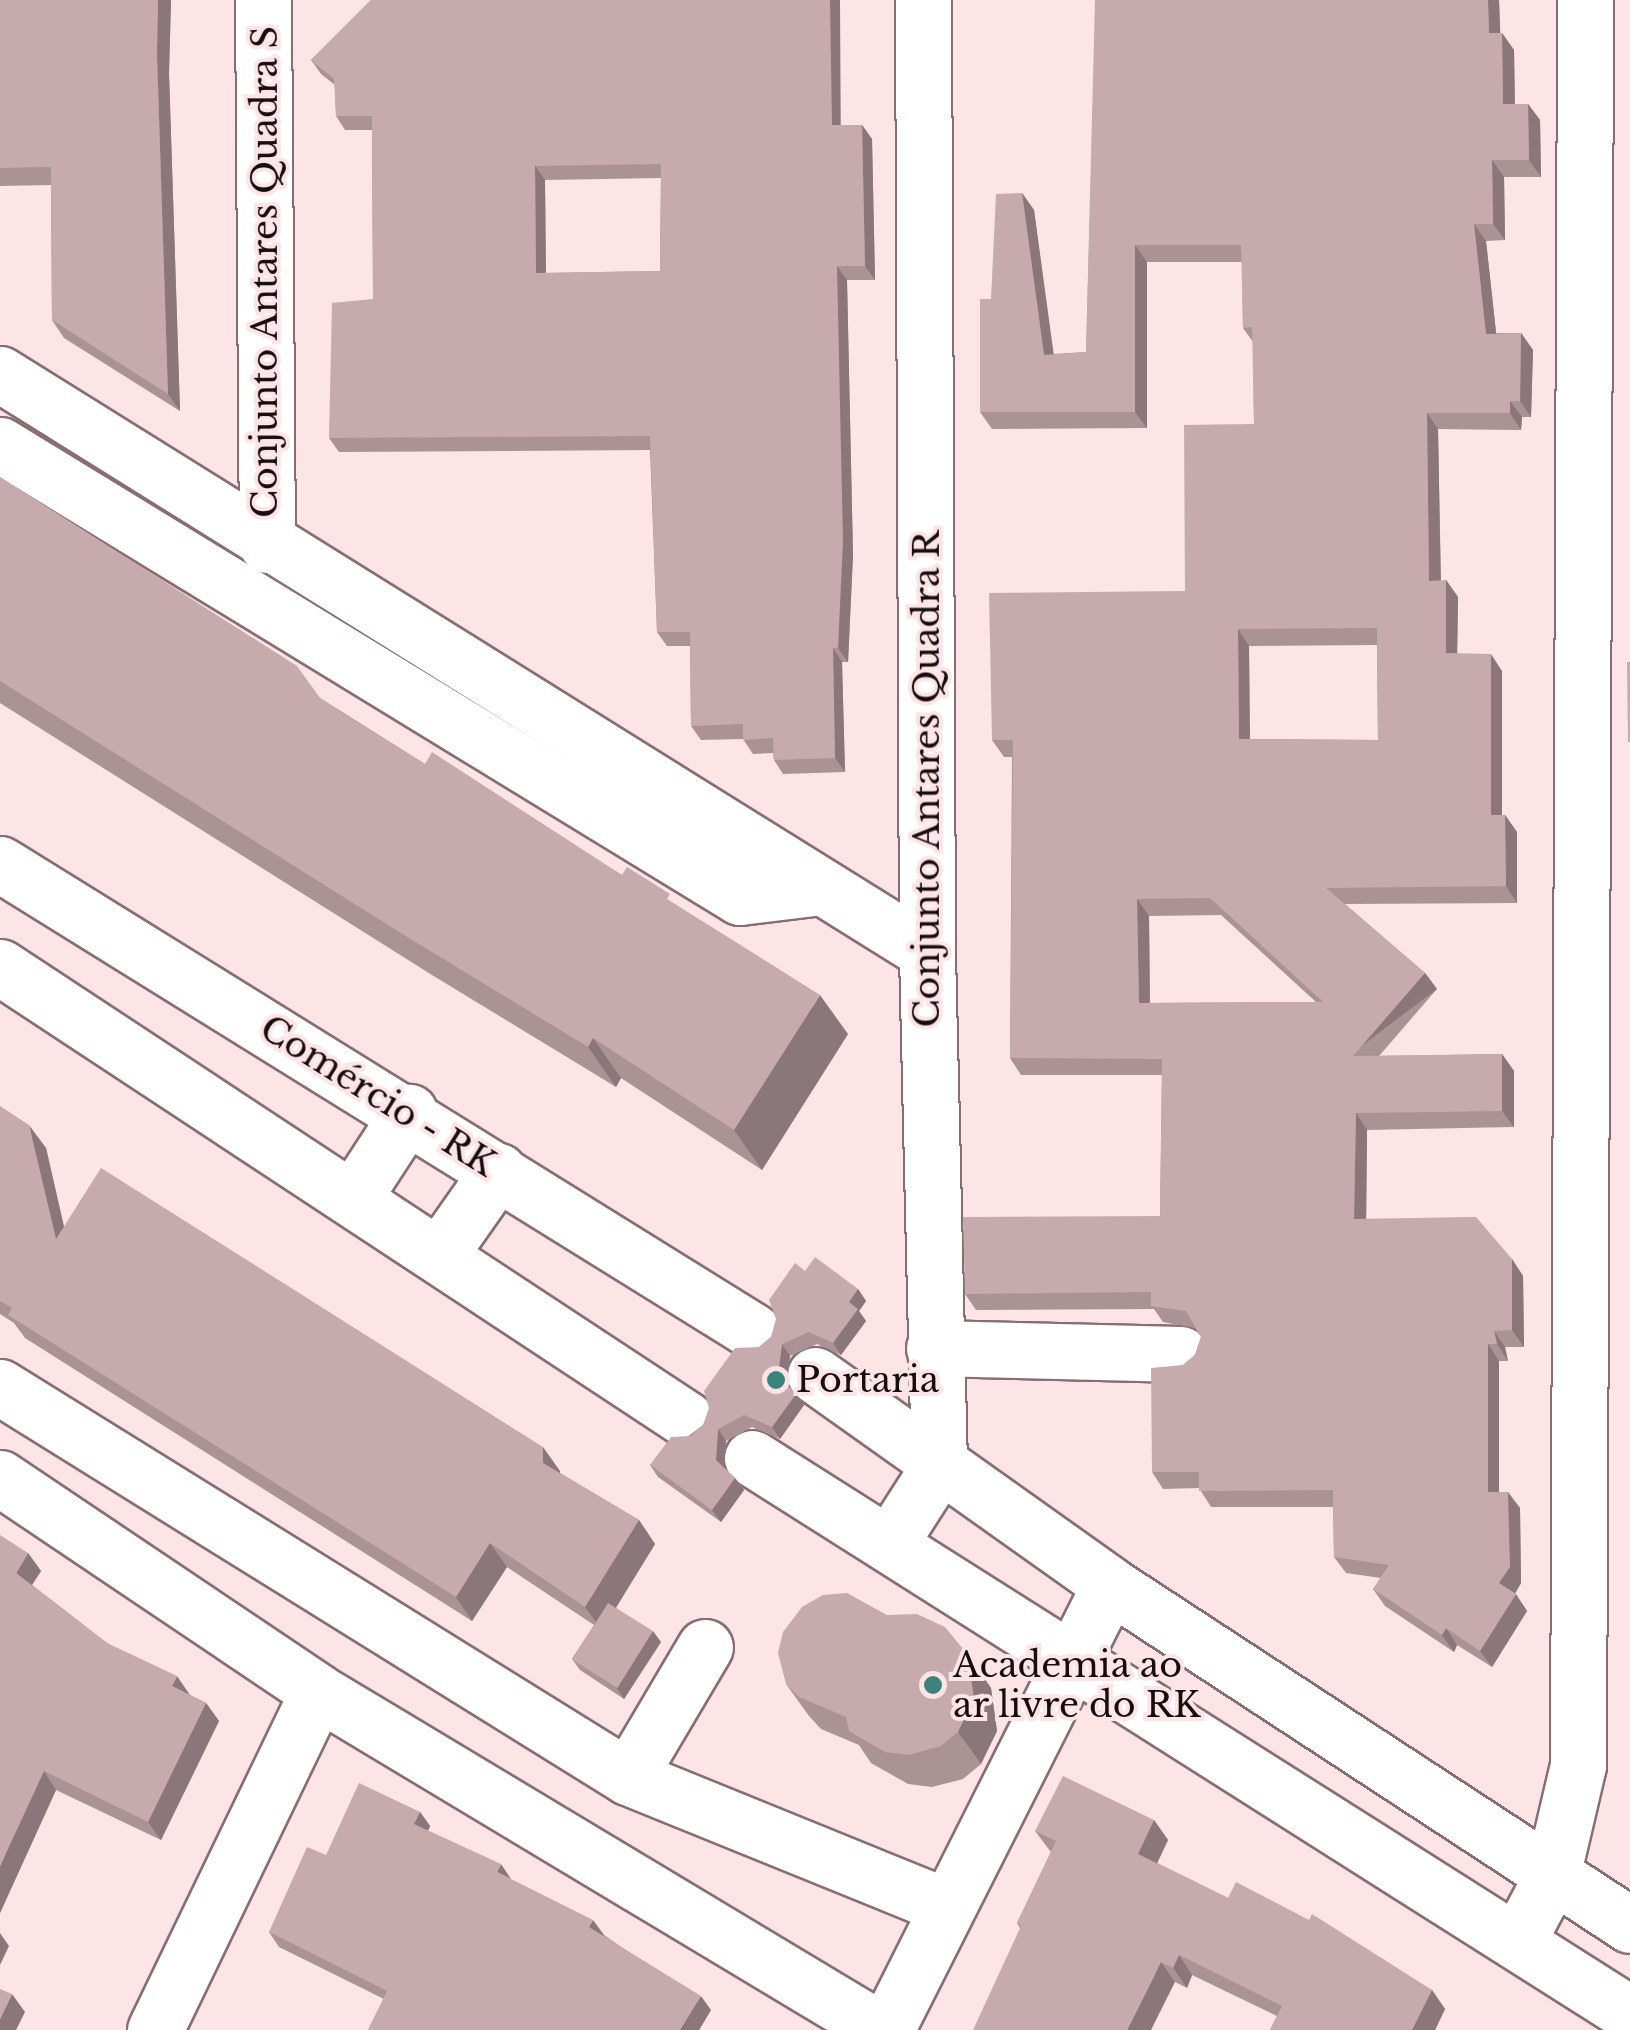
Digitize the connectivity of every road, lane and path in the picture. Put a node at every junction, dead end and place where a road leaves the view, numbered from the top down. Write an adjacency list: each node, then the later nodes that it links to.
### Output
1 (262, 0): 6 (street, Conjunto Antares Quadra S)
2 (923, 0): 9 (street, Conjunto Antares Quadra R)
3 (1585, 0): 30 (street)
4 (0, 374): 6 (street)
5 (0, 445): 8 (street)
6 (267, 545): 8 (street)
7 (0, 864): 11 (street, Comércio - RK)
8 (821, 886): 9 (street)
9 (927, 952): 16 (street, Conjunto Antares Quadra R)
10 (0, 967): 13 (street)
11 (409, 1112): 12 (street, Comércio - RK); 13 (street)
12 (498, 1172): 14 (street); 15 (street, Comércio - RK)
13 (353, 1198): 14 (street)
14 (439, 1255): 20 (street)
15 (753, 1331)
16 (934, 1348): 17 (street); 22 (street, Conjunto Antares Quadra R)
17 (1181, 1354)
18 (815, 1376): 22 (street)
19 (0, 1387): 29 (street)
20 (686, 1419)
21 (752, 1458): 24 (street)
22 (939, 1466): 24 (street); 25 (street)
23 (0, 1478): 28 (street)
24 (889, 1544): 27 (street)
25 (1110, 1585): 27 (street); 30 (street)
26 (705, 1647): 29 (street)
27 (1070, 1660): 31 (street); 33 (street)
28 (318, 1692): 35 (street); 36 (street)
29 (628, 1778): 31 (street)
30 (1552, 1876): 32 (street); 33 (street)
31 (946, 1906): 36 (street)
32 (1630, 1925)
33 (1518, 1940): 34 (street)
34 (1630, 2014)
35 (155, 2030)
36 (884, 2030)

